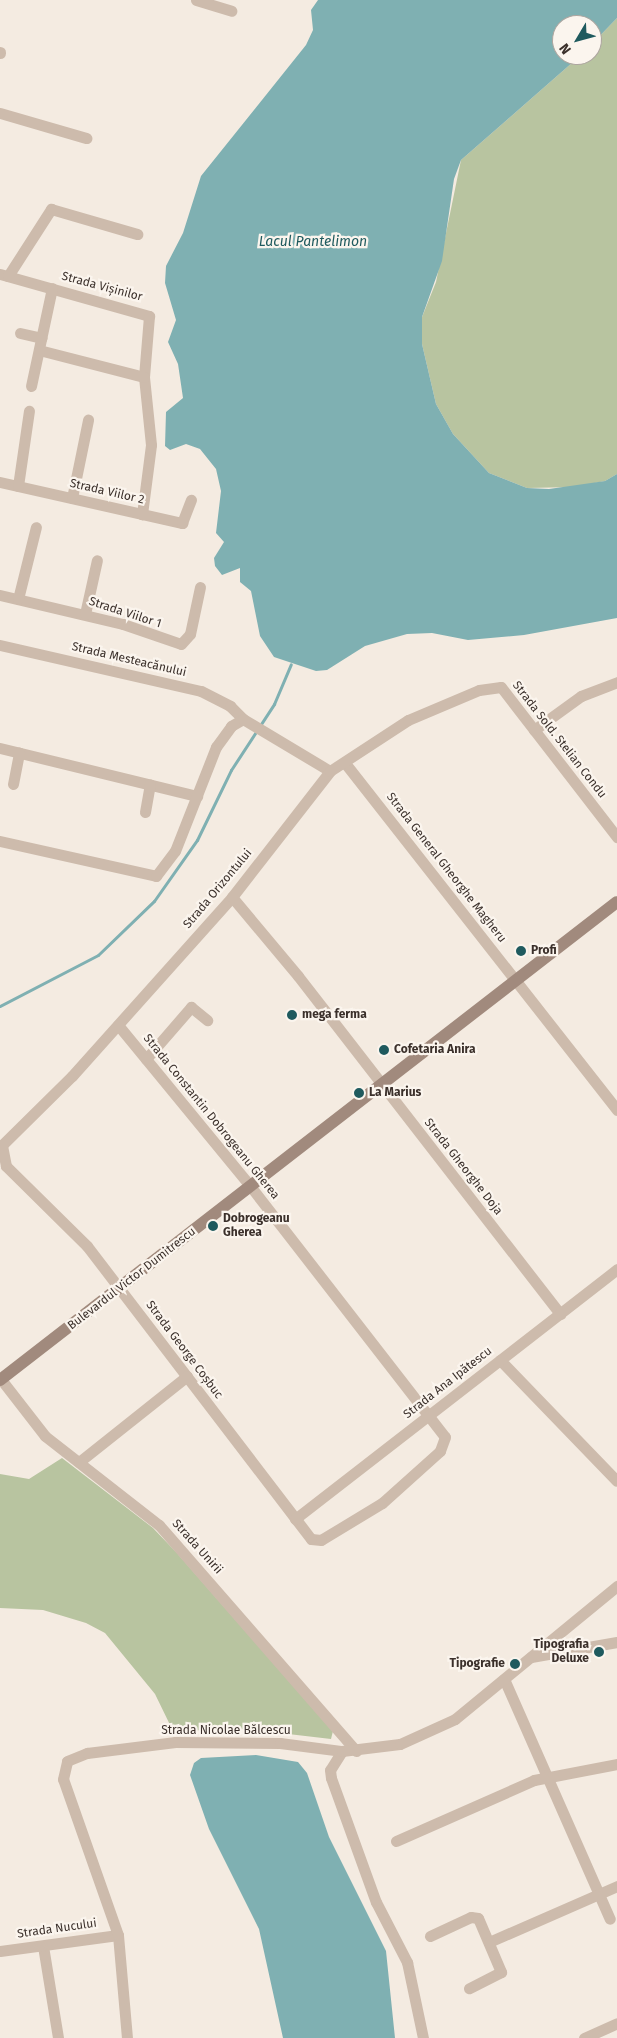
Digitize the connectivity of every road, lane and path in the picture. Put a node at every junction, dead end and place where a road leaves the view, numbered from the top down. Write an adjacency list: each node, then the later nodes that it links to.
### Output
1 (196, 0): 2 (street)
2 (231, 11)
3 (0, 113): 4 (street)
4 (86, 138)
5 (137, 234): 6 (street)
6 (4, 275): 7 (street, Strada Vișinilor)
7 (52, 288): 9 (street); 11 (street, Strada Vișinilor)
8 (20, 333): 9 (street)
9 (41, 338): 10 (street)
10 (39, 350): 11 (street); 12 (street)
11 (144, 376): 19 (street, Strada Vișinilor)
12 (31, 386)
13 (29, 411): 16 (street)
14 (88, 420): 17 (street)
15 (0, 482): 16 (street, Strada Viilor 2)
16 (18, 486): 17 (street, Strada Viilor 2)
17 (72, 498): 19 (street, Strada Viilor 2)
18 (191, 500): 19 (street, Strada Viilor 2)
19 (142, 514)
20 (36, 527): 24 (street)
21 (97, 560): 25 (street)
22 (200, 587): 25 (street, Strada Viilor 1)
23 (0, 594): 24 (street, Strada Viilor 1)
24 (18, 598): 25 (street, Strada Viilor 1)
25 (84, 614)
26 (0, 645): 29 (street, Strada Mesteacănului)
27 (617, 682): 30 (street)
28 (496, 685): 30 (street, Strada Sold. Stelian Condu); 33 (street, Strada Orizontului)
29 (246, 720): 34 (street, Strada Mesteacănului); 37 (street)
30 (534, 730): 39 (street, Strada Sold. Stelian Condu)
31 (0, 748): 32 (street)
32 (19, 753): 35 (street); 36 (street)
33 (345, 763): 34 (street, Strada Orizontului); 43 (street, Strada General Gheorghe Magheru)
34 (330, 771): 41 (street, Strada Orizontului)
35 (13, 784)
36 (150, 784): 37 (street); 38 (street)
37 (197, 796): 40 (street)
38 (145, 812)
39 (617, 837)
40 (0, 841)
41 (232, 897): 45 (street, Strada Orizontului); 47 (street, Strada Gheorghe Doja)
42 (617, 902): 43 (street, Bulevardul Victor Dumitrescu)
43 (517, 980): 47 (street, Bulevardul Victor Dumitrescu); 48 (street, Strada General Gheorghe Magheru)
44 (207, 1020): 46 (street)
45 (118, 1025): 46 (street, Strada Constantin Dobrogeanu Gherea); 49 (street, Strada Orizontului)
46 (146, 1059): 51 (street, Strada Constantin Dobrogeanu Gherea)
47 (382, 1086): 51 (street, Bulevardul Victor Dumitrescu); 54 (street, Strada Gheorghe Doja)
48 (617, 1110)
49 (1, 1144): 50 (street, Strada Orizontului)
50 (3, 1166): 53 (street, Strada George Coșbuc)
51 (251, 1187): 53 (street, Bulevardul Victor Dumitrescu); 58 (street, Strada Constantin Dobrogeanu Gherea)
52 (617, 1269): 54 (street, Strada Ana Ipătescu)
53 (120, 1289): 56 (street, Strada George Coșbuc); 57 (street, Bulevardul Victor Dumitrescu)
54 (560, 1314): 55 (street, Strada Ana Ipătescu)
55 (500, 1360): 58 (street, Strada Ana Ipătescu); 60 (street)
56 (187, 1376): 59 (street); 61 (street, Strada George Coșbuc)
57 (0, 1379): 59 (street, Strada Unirii)
58 (429, 1416): 61 (street, Strada Ana Ipătescu); 61 (street, Strada Constantin Dobrogeanu Gherea)
59 (79, 1462): 67 (street, Strada Unirii)
60 (617, 1480)
61 (296, 1519)
62 (617, 1586): 64 (street)
63 (617, 1642): 64 (street, Strada Nicolae Bălcescu)
64 (529, 1658): 65 (street, Strada Nicolae Bălcescu)
65 (504, 1678): 67 (street, Strada Nicolae Bălcescu); 69 (street)
66 (342, 1751): 67 (street, Strada Nicolae Bălcescu); 74 (street, Strada Nicolae Bălcescu); 83 (street)
67 (356, 1751)
68 (617, 1764): 69 (street)
69 (547, 1776): 70 (street); 72 (street)
70 (396, 1841)
71 (617, 1886): 72 (street)
72 (599, 1894): 73 (street); 76 (street)
73 (610, 1919)
74 (118, 1935): 77 (street, Strada Nucului); 82 (street, Strada Nicolae Bălcescu)
75 (430, 1936): 76 (street)
76 (489, 1942): 79 (street)
77 (43, 1946): 78 (street, Strada Nucului); 81 (street)
78 (0, 1951)
79 (469, 1988)
80 (617, 2023): 84 (street)
81 (58, 2038)
82 (127, 2038)
83 (423, 2038)
84 (584, 2038)

